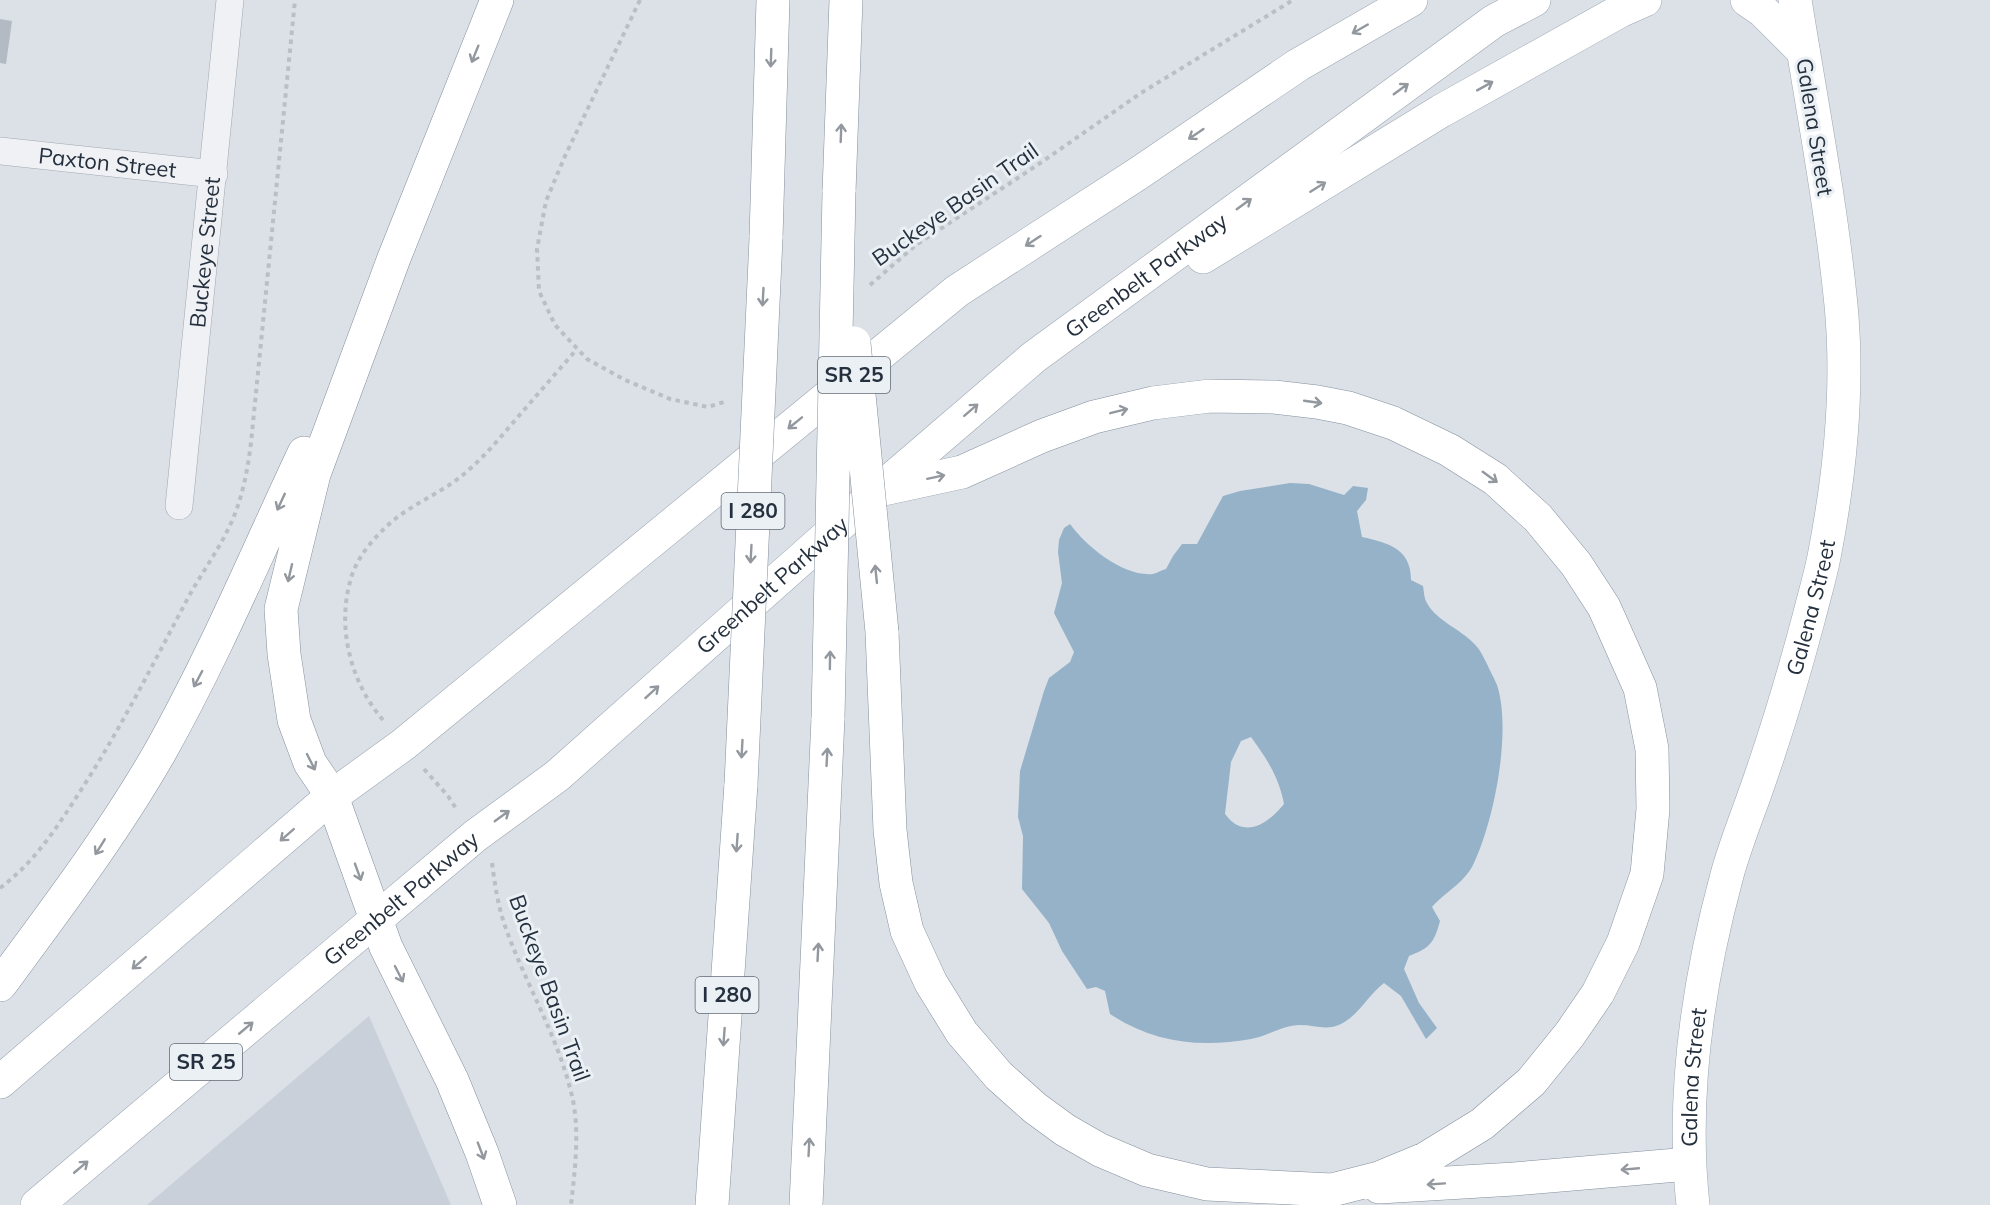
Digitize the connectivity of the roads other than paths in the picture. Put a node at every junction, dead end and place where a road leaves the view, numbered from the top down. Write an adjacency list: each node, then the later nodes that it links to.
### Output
1 (230, 0): 12 (street, Buckeye Street)
2 (497, 0): 14 (main road, one-way to 14)
3 (773, 0): 26 (main road, I 280, one-way to 26, bridge)
4 (846, 0): 13 (main road, one-way to 4)
5 (1411, 0): 18 (main road, SR 25, one-way to 18)
6 (1534, 0): 15 (main road, Greenbelt Parkway / SR 25, one-way to 6)
7 (1645, 0): 15 (main road, one-way to 7)
8 (1747, 0): 10 (main road)
9 (1795, 0): 10 (main road, Galena Street)
10 (1803, 51): 22 (main road, Galena Street)
11 (0, 151): 12 (street, Paxton Street)
12 (214, 174): 17 (street, Buckeye Street)
13 (839, 192): 23 (main road, one-way to 13, bridge); 27 (main road, one-way to 13, bridge)
14 (394, 258): 18 (main road, one-way to 18); 20 (main road, one-way to 20)
15 (1034, 357): 16 (main road, Greenbelt Parkway / SR 25, one-way to 15)
16 (879, 490): 19 (main road, Greenbelt Parkway / SR 25, one-way to 16); 23 (main road, one-way to 23)
17 (179, 506)
18 (331, 797): 19 (main road, one-way to 19); 21 (main road, SR 25, one-way to 21)
19 (376, 920): 24 (main road, Greenbelt Parkway / SR 25, one-way to 19); 25 (main road, one-way to 25)
20 (0, 985)
21 (0, 1082)
22 (1689, 1164): 23 (main road, one-way to 23); 28 (main road, Galena Street)
23 (1332, 1190)
24 (37, 1205)
25 (500, 1205)
26 (712, 1205)
27 (806, 1205)
28 (1693, 1205)

